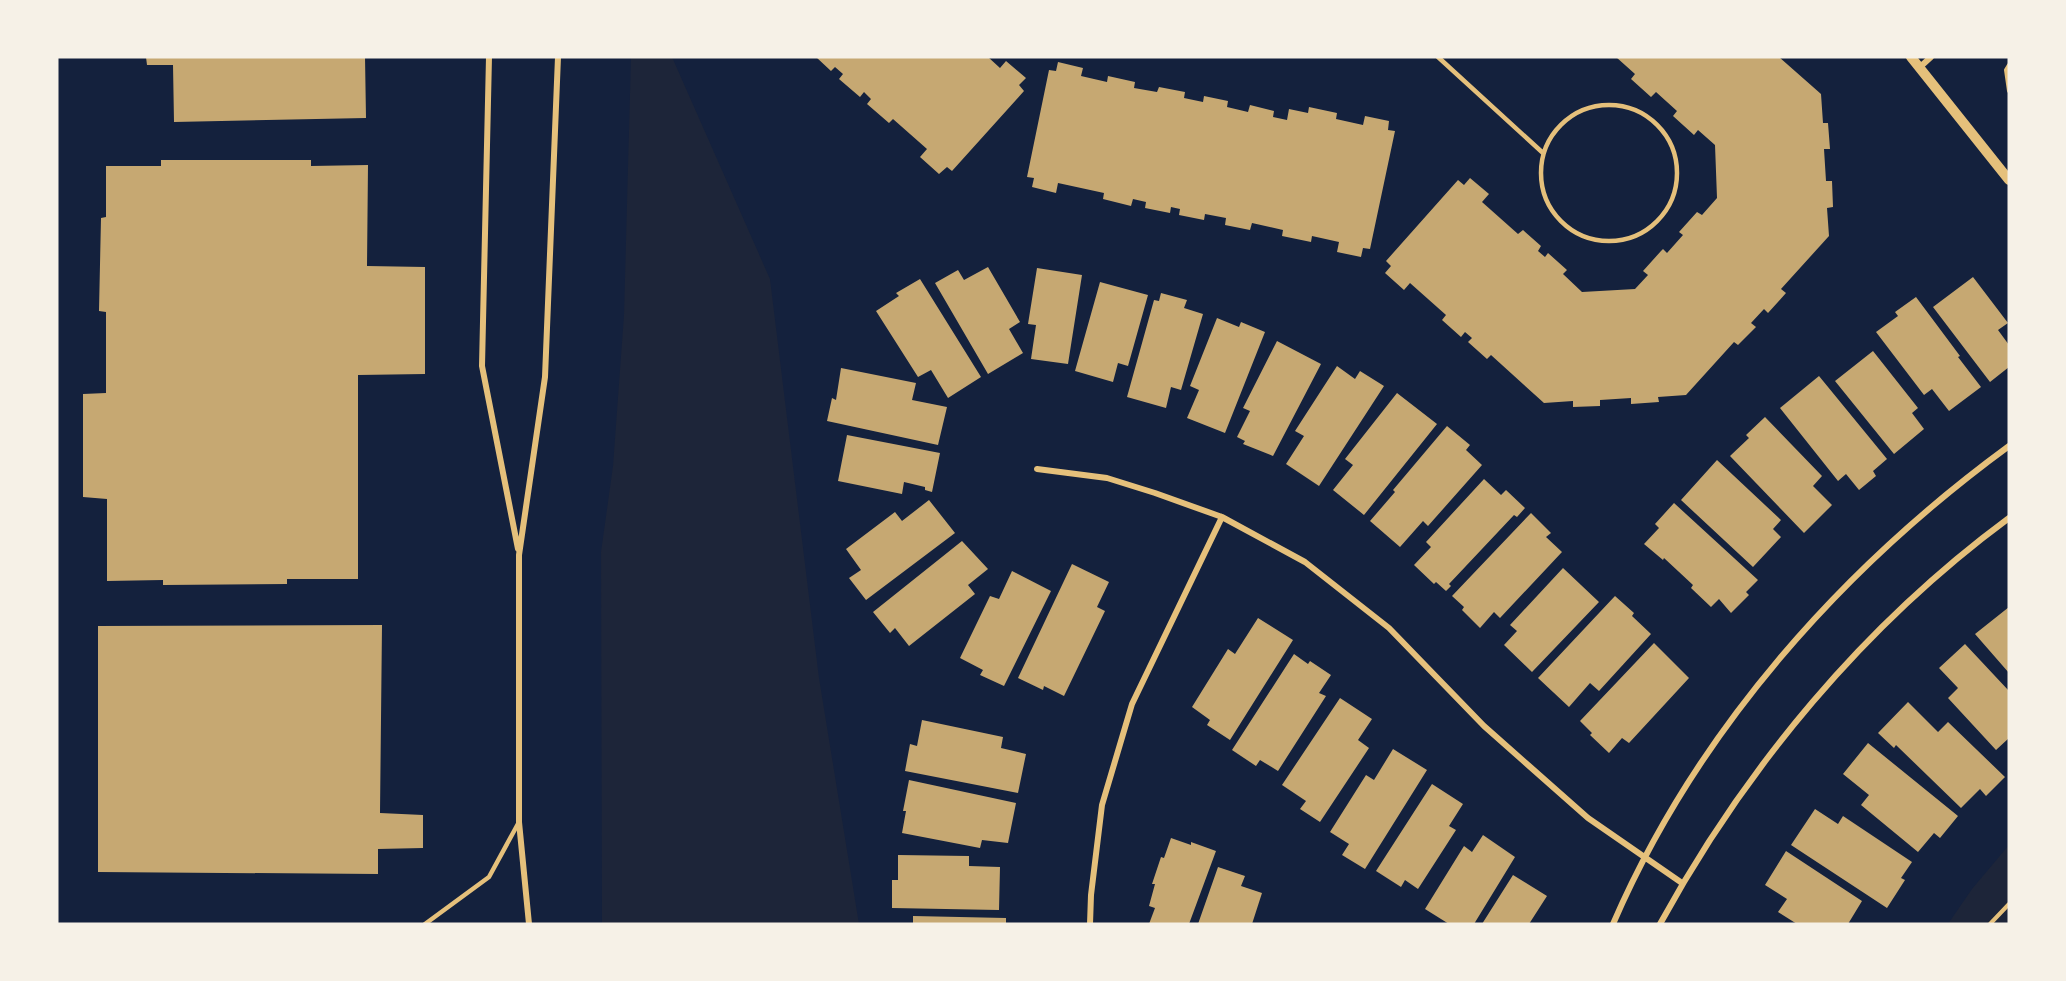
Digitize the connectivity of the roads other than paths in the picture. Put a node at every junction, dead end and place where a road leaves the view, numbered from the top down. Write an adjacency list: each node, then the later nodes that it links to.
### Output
1 (489, 57): 13 (street)
2 (558, 57): 13 (street)
3 (1438, 57): 7 (lane)
4 (1911, 57): 6 (street)
5 (1931, 57): 6 (street)
6 (1920, 66): 8 (street)
7 (1543, 153): 7 (lane)
8 (2009, 180)
9 (2009, 446): 15 (street)
10 (1037, 469): 11 (street)
11 (1222, 517): 15 (street); 19 (street)
12 (2009, 518): 16 (street)
13 (519, 555): 14 (street)
14 (519, 822): 17 (lane); 18 (street)
15 (1645, 859): 16 (street); 20 (street)
16 (1682, 883): 21 (street)
17 (425, 924)
18 (529, 924)
19 (1090, 924)
20 (1613, 924)
21 (1660, 924)

